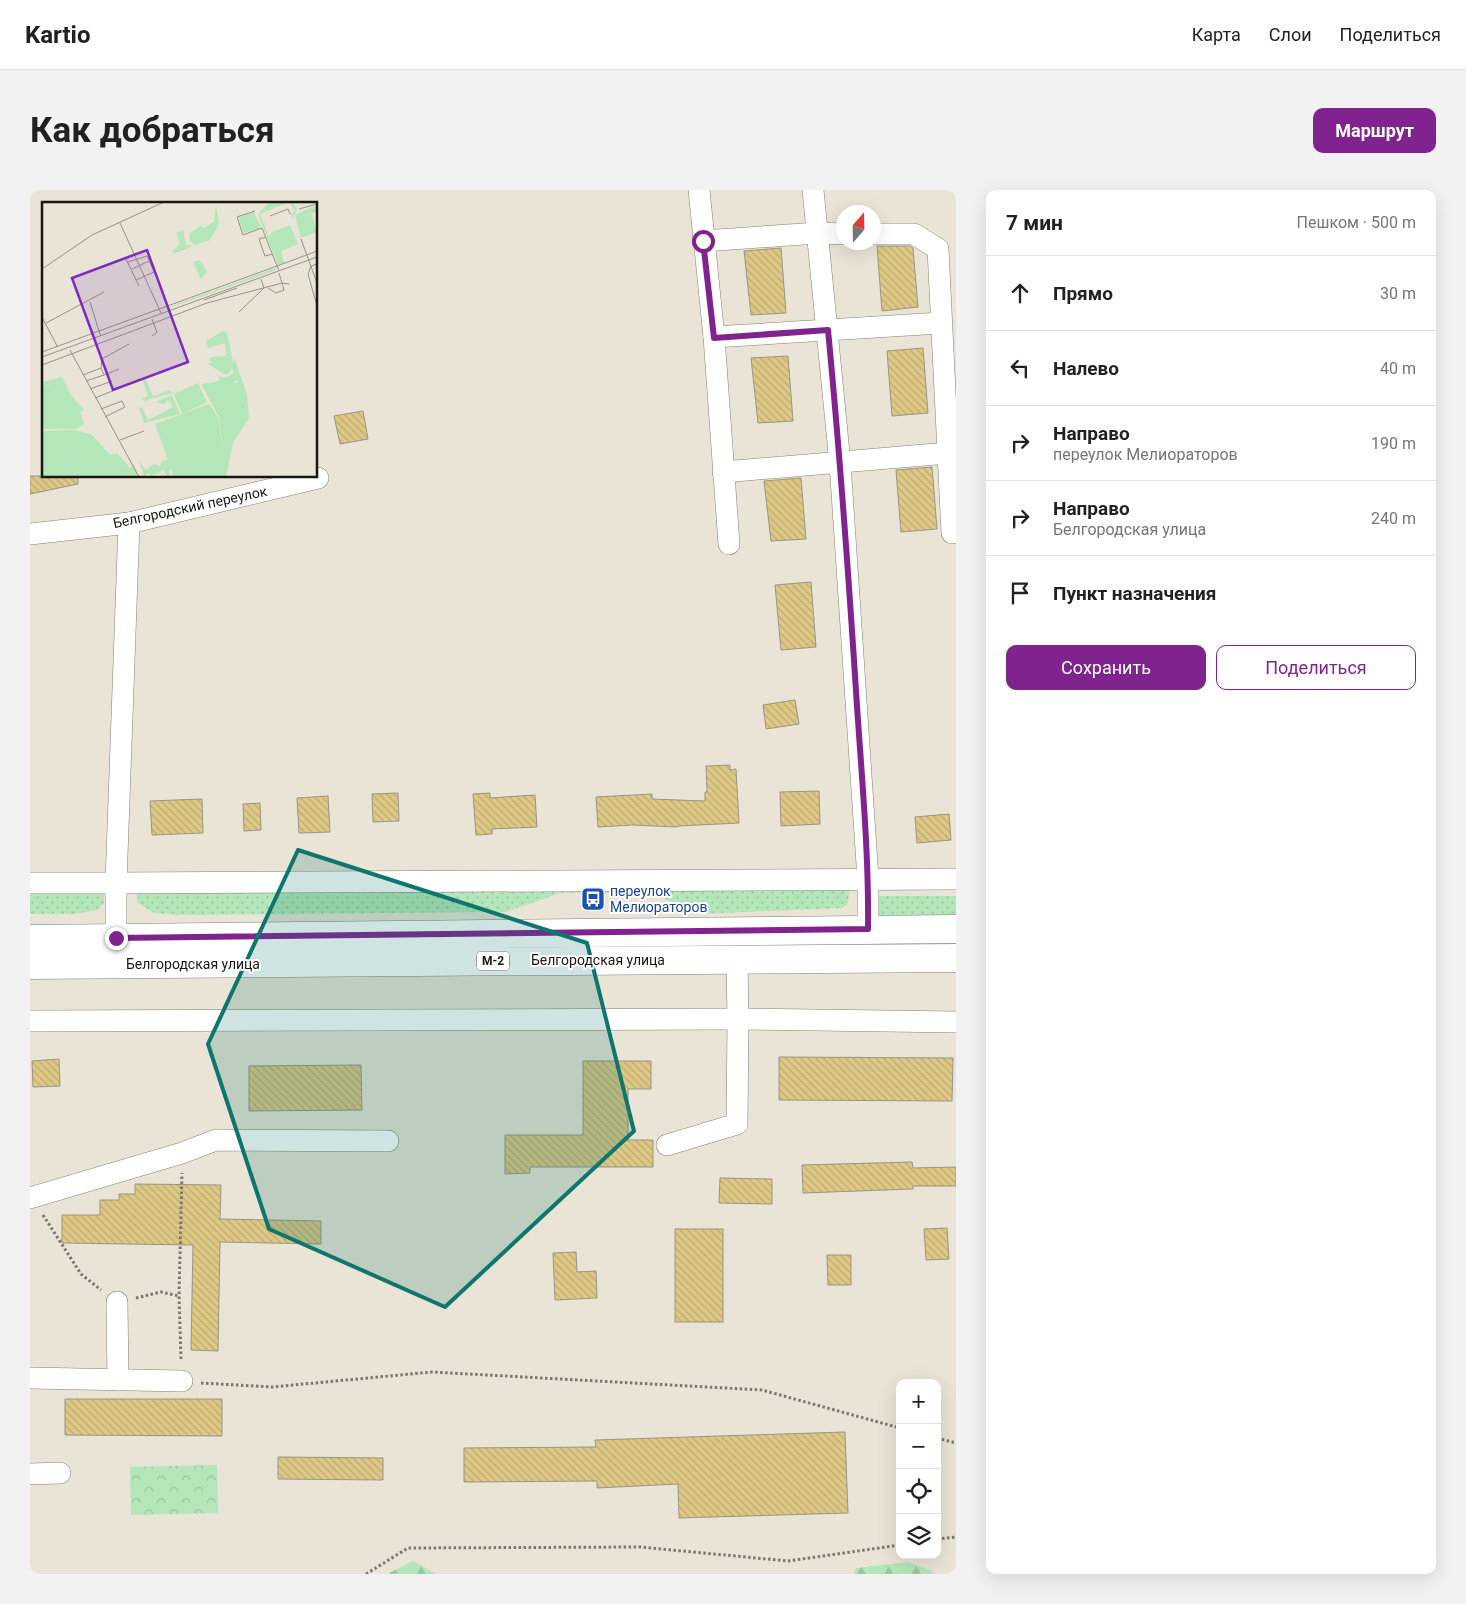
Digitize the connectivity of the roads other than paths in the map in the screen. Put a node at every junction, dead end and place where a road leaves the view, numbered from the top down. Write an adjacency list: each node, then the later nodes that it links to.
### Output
1 (699, 190): 6 (street)
2 (813, 190): 3 (street)
3 (818, 233): 4 (street); 6 (street); 8 (street)
4 (836, 234)
5 (881, 234): 7 (street)
6 (703, 241): 9 (street)
7 (941, 323): 8 (street); 10 (street)
8 (828, 330): 9 (street); 11 (street)
9 (714, 338): 12 (street)
10 (948, 453): 11 (street); 15 (street)
11 (840, 463): 12 (street); 19 (street)
12 (722, 472): 17 (street)
13 (318, 478): 14 (street, Белгородский переулок)
14 (129, 523): 16 (street, Белгородский переулок); 21 (street)
15 (952, 533)
16 (30, 534)
17 (729, 544)
18 (956, 879): 19 (street)
19 (868, 880): 21 (street); 22 (street)
20 (30, 883): 21 (street)
21 (116, 883): 24 (street)
22 (868, 929): 23 (main road, Белгородская улица / М-2); 24 (main road, Белгородская улица / М-2)
23 (956, 929)
24 (116, 938): 25 (main road, Белгородская улица / М-2)
25 (30, 939)
26 (956, 958): 27 (main road, Белгородская улица / М-2)
27 (737, 959): 28 (main road, Белгородская улица / М-2); 29 (street)
28 (30, 965)
29 (738, 1019): 30 (street); 31 (street); 33 (street)
30 (30, 1021)
31 (956, 1022)
32 (388, 1141): 34 (street)
33 (667, 1145)
34 (31, 1198)
35 (117, 1302): 37 (street)
36 (30, 1378): 37 (street)
37 (118, 1380): 38 (street)
38 (182, 1382)
39 (30, 1474): 40 (street)
40 (60, 1474)

